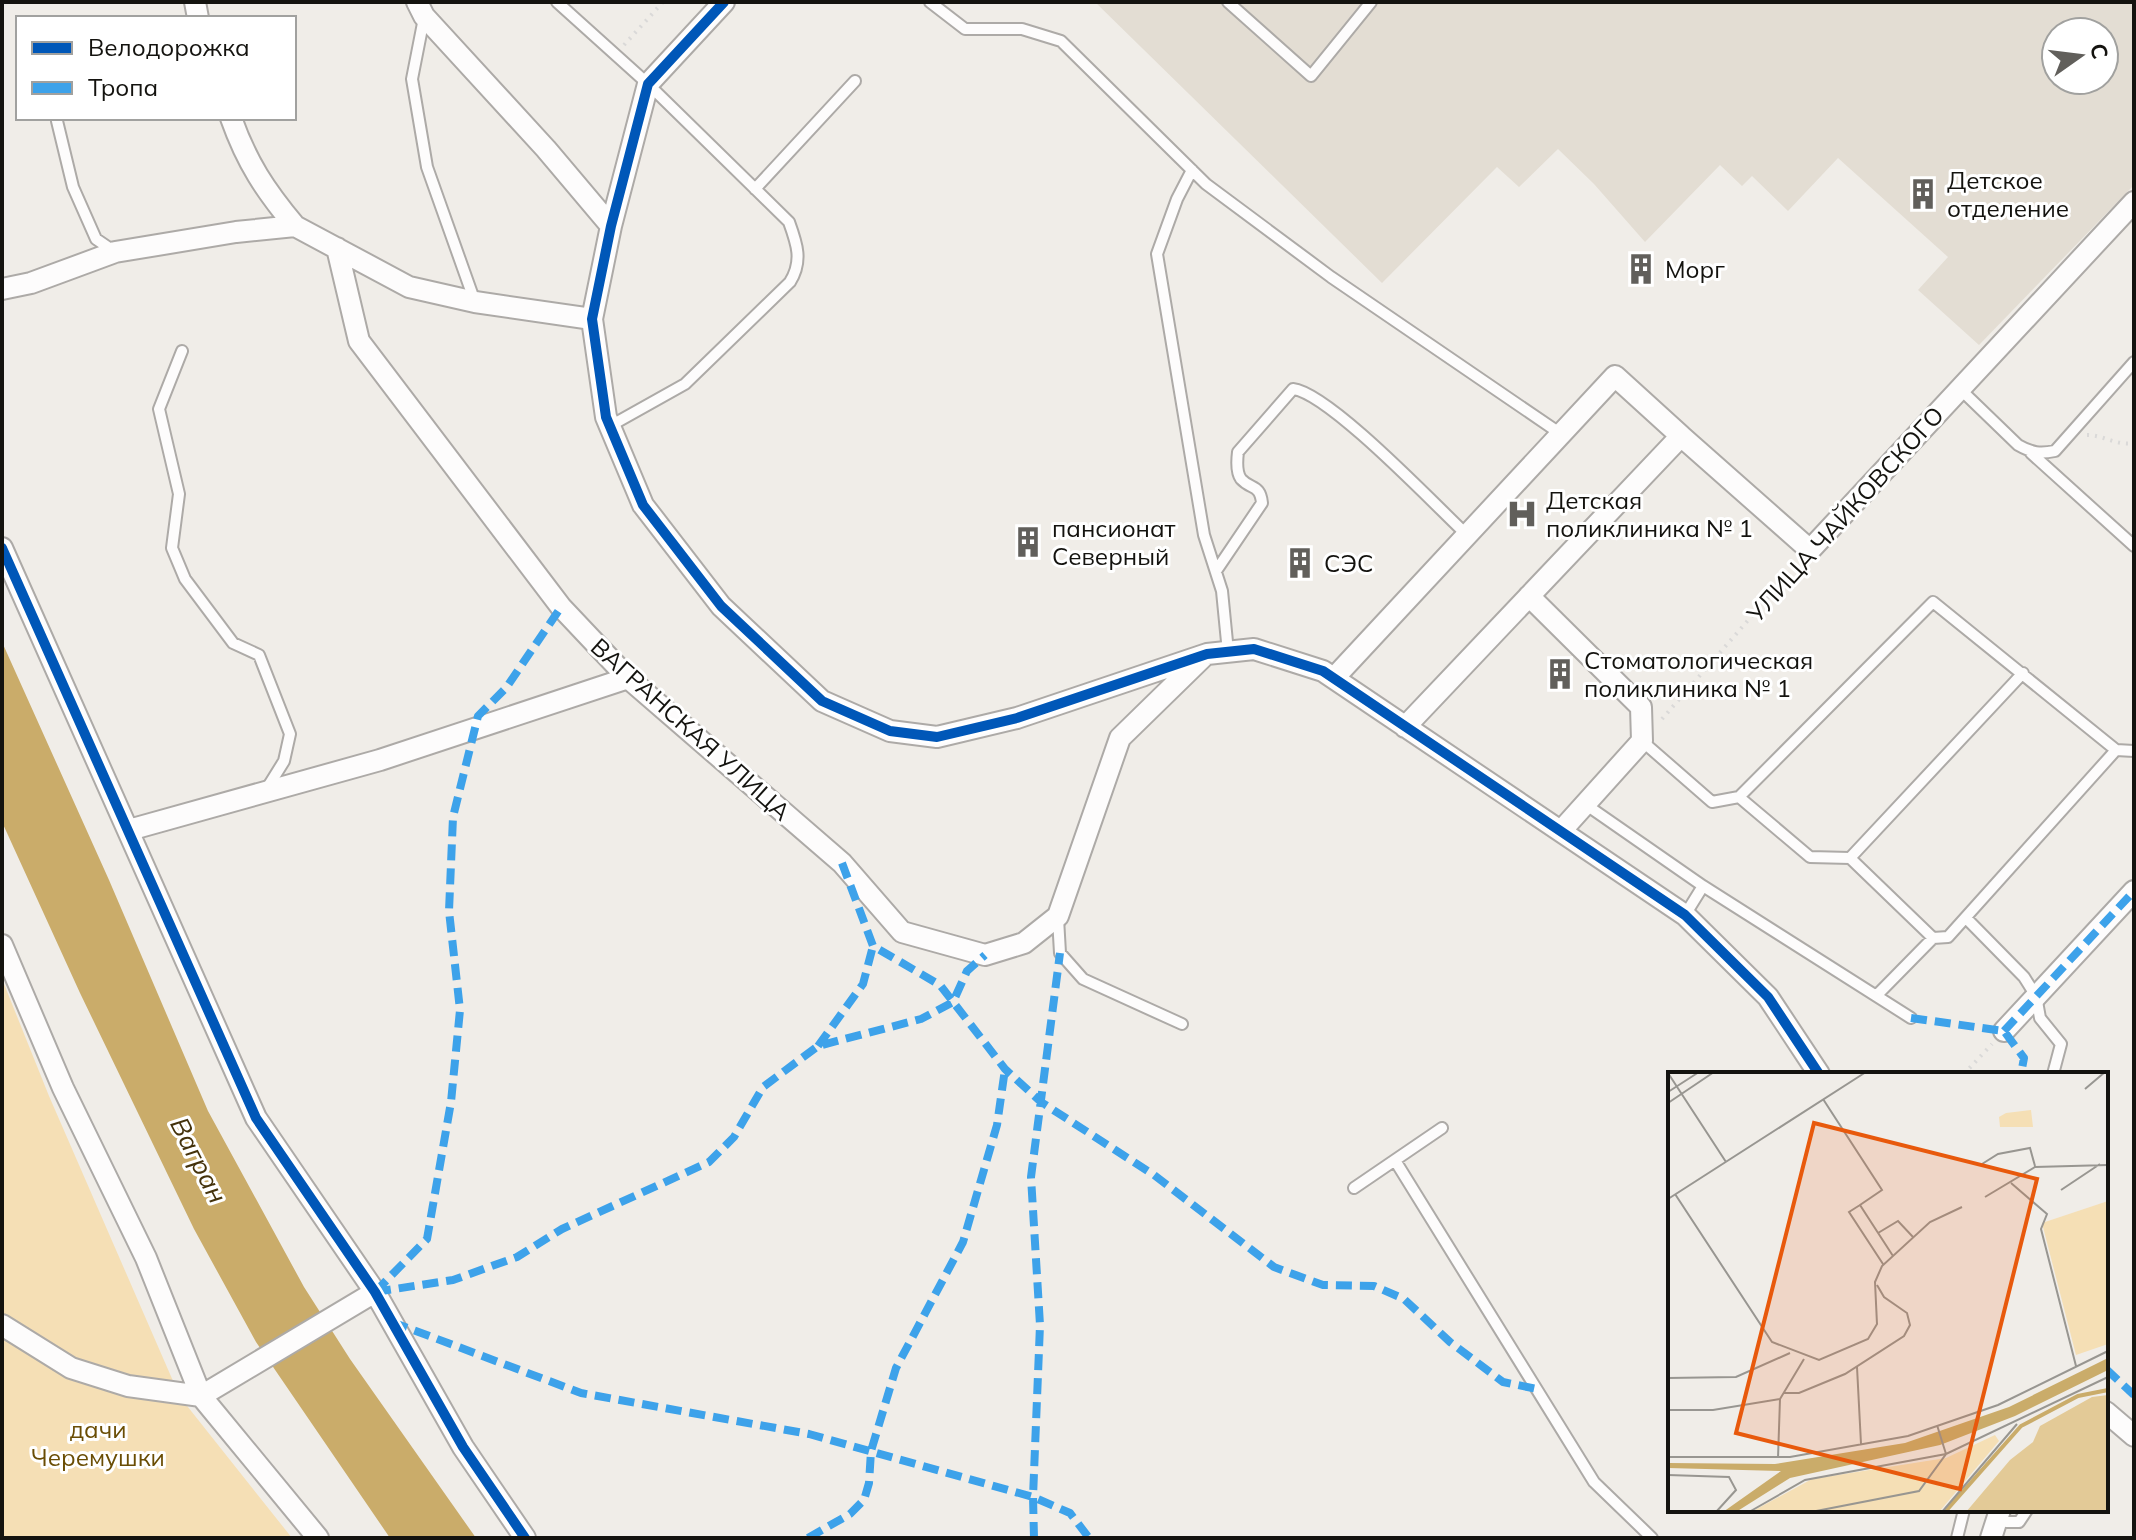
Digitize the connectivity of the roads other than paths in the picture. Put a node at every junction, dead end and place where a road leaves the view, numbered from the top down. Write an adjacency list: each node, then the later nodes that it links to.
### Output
1 (557, 2): 8 (lane)
2 (724, 2): 8 (street)
3 (930, 2): 11 (lane)
4 (1228, 2): 5 (lane)
5 (1371, 2)
6 (420, 9): 15 (street); 19 (lane)
7 (855, 81): 12 (lane)
8 (648, 84): 12 (lane); 15 (street)
9 (232, 120): 14 (street)
10 (57, 121): 17 (lane)
11 (1192, 170): 25 (lane); 31 (lane)
12 (755, 189): 24 (lane)
13 (2134, 202): 23 (street, УЛИЦА ЧАЙКОВСКОГО)
14 (295, 226): 16 (street); 17 (street)
15 (611, 226): 20 (street)
16 (337, 248): 19 (street); 35 (street, ВАГРАНСКАЯ УЛИЦА)
17 (115, 252): 18 (street)
18 (2, 289)
19 (475, 302): 20 (street)
20 (592, 319): 24 (street)
21 (182, 351): 41 (lane)
22 (2134, 362): 27 (lane)
23 (1959, 388): 26 (street, УЛИЦА ЧАЙКОВСКОГО); 27 (lane)
24 (610, 426): 33 (street)
25 (1561, 434): 26 (street); 28 (street)
26 (1681, 436): 32 (street)
27 (2030, 452): 29 (lane)
28 (1467, 535): 31 (lane); 36 (street)
29 (2134, 546)
30 (2, 548): 44 (street)
31 (1216, 571): 33 (lane)
32 (1529, 596): 37 (street); 38 (street)
33 (1217, 653): 36 (street); 50 (street)
34 (2023, 673): 39 (lane); 42 (lane); 46 (lane)
35 (628, 678): 41 (street); 50 (street, ВАГРАНСКАЯ УЛИЦА)
36 (1334, 678): 37 (street)
37 (1405, 727): 45 (street)
38 (1642, 741): 42 (lane); 43 (street)
39 (2116, 750): 40 (lane); 51 (lane)
40 (2134, 751)
41 (265, 792): 44 (street)
42 (1739, 797): 46 (lane)
43 (1585, 804): 45 (street); 47 (lane)
44 (129, 830): 64 (street)
45 (1561, 831): 49 (street)
46 (1850, 858): 52 (lane)
47 (1703, 886): 49 (lane); 54 (lane)
48 (2134, 891): 55 (street)
49 (1685, 915): 59 (street)
50 (1058, 916): 57 (lane)
51 (1966, 918): 52 (lane); 55 (lane)
52 (1933, 938): 54 (lane)
53 (2, 945): 66 (street)
54 (1877, 995): 56 (lane)
55 (2036, 996): 58 (street); 60 (lane)
56 (1911, 1018)
57 (1182, 1024)
58 (2004, 1031)
59 (1818, 1072)
60 (2054, 1072)
61 (1442, 1128): 62 (lane)
62 (1396, 1162): 63 (lane); 74 (lane)
63 (1354, 1188)
64 (375, 1292): 66 (street); 73 (street)
65 (2, 1325): 66 (street)
66 (206, 1392): 72 (street)
67 (2108, 1414): 68 (street)
68 (2134, 1436)
69 (1964, 1512): 75 (lane)
70 (2026, 1512): 71 (lane)
71 (1999, 1513): 76 (street)
72 (318, 1538)
73 (525, 1538)
74 (1652, 1538)
75 (1957, 1538)
76 (1991, 1538)

